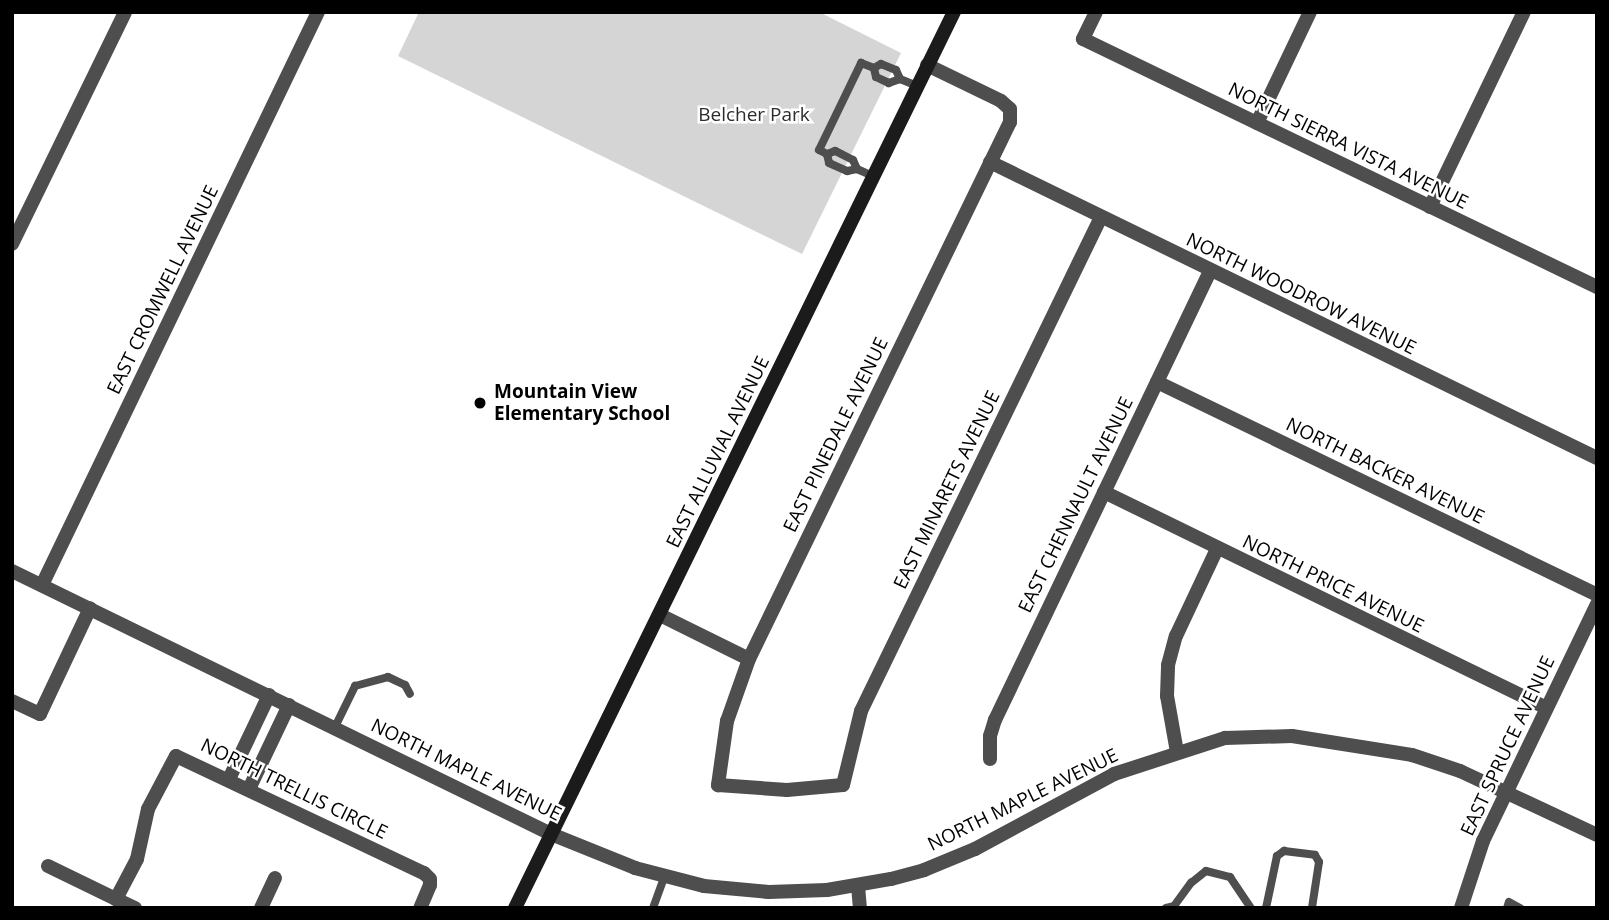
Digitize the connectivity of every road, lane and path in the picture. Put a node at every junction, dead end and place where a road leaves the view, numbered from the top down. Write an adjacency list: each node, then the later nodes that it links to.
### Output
1 (125, 12): 16 (street)
2 (318, 12): 24 (street, EAST CROMWELL AVENUE)
3 (954, 12): 7 (main road, EAST ALLUVIAL AVENUE)
4 (1096, 12): 11 (street, NORTH SIERRA VISTA AVENUE)
5 (1310, 12): 11 (street)
6 (1524, 12): 14 (street)
7 (927, 65): 10 (main road, EAST ALLUVIAL AVENUE); 12 (street, EAST PINEDALE AVENUE)
8 (874, 68): 9 (lane); 9 (lane); 13 (lane)
9 (901, 79): 10 (lane)
10 (917, 86): 13 (main road, EAST ALLUVIAL AVENUE)
11 (1257, 123): 14 (street, NORTH SIERRA VISTA AVENUE)
12 (990, 162): 15 (street, NORTH WOODROW AVENUE); 29 (street, EAST PINEDALE AVENUE)
13 (873, 176): 28 (main road, EAST ALLUVIAL AVENUE)
14 (1430, 206): 18 (street, NORTH SIERRA VISTA AVENUE)
15 (1101, 217): 17 (street, NORTH WOODROW AVENUE); 41 (street, EAST MINARETS AVENUE)
16 (12, 244)
17 (1210, 271): 19 (street, EAST CHENNAULT AVENUE); 20 (street, NORTH WOODROW AVENUE)
18 (1597, 287)
19 (1157, 382): 21 (street, EAST CHENNAULT AVENUE); 25 (street, NORTH BACKER AVENUE)
20 (1597, 458)
21 (1104, 492): 22 (street, NORTH PRICE AVENUE); 39 (street, EAST CHENNAULT AVENUE)
22 (1217, 549): 34 (street, NORTH PRICE AVENUE); 38 (street)
23 (12, 570): 24 (street, NORTH MAPLE AVENUE)
24 (42, 585): 27 (street, NORTH MAPLE AVENUE)
25 (1597, 595)
26 (1597, 604): 34 (street, EAST SPRUCE AVENUE)
27 (90, 608): 31 (street, NORTH MAPLE AVENUE); 32 (street)
28 (660, 615): 29 (street); 44 (main road, EAST ALLUVIAL AVENUE)
29 (749, 659): 41 (street, EAST PINEDALE AVENUE)
30 (410, 694): 35 (lane)
31 (269, 695): 33 (street, NORTH MAPLE AVENUE); 36 (street)
32 (12, 701)
33 (289, 705): 35 (street, NORTH MAPLE AVENUE); 37 (street)
34 (1546, 708): 43 (street, EAST SPRUCE AVENUE)
35 (335, 727): 44 (street, NORTH MAPLE AVENUE)
36 (247, 742): 37 (street); 40 (street)
37 (267, 752): 42 (street)
38 (1177, 752): 43 (street, NORTH MAPLE AVENUE); 49 (street, NORTH MAPLE AVENUE)
39 (990, 759)
40 (229, 779): 42 (street, NORTH TRELLIS CIRCLE); 50 (street, NORTH TRELLIS CIRCLE)
41 (718, 785)
42 (249, 789): 54 (street, NORTH TRELLIS CIRCLE)
43 (1506, 792): 45 (street, NORTH MAPLE AVENUE); 61 (street, EAST SPRUCE AVENUE)
44 (551, 834): 48 (street, NORTH MAPLE AVENUE); 55 (main road, EAST ALLUVIAL AVENUE)
45 (1597, 835)
46 (48, 866): 50 (street)
47 (275, 878): 53 (street)
48 (664, 878): 49 (street, NORTH MAPLE AVENUE); 56 (lane)
49 (858, 886): 57 (street)
50 (116, 899): 52 (street)
51 (1171, 907): 58 (lane)
52 (135, 908)
53 (261, 908)
54 (419, 908)
55 (516, 908)
56 (653, 908)
57 (860, 908)
58 (1251, 908)
59 (1266, 908): 60 (lane)
60 (1312, 908)
61 (1461, 908)
62 (1507, 908): 63 (lane)
63 (1520, 908)

